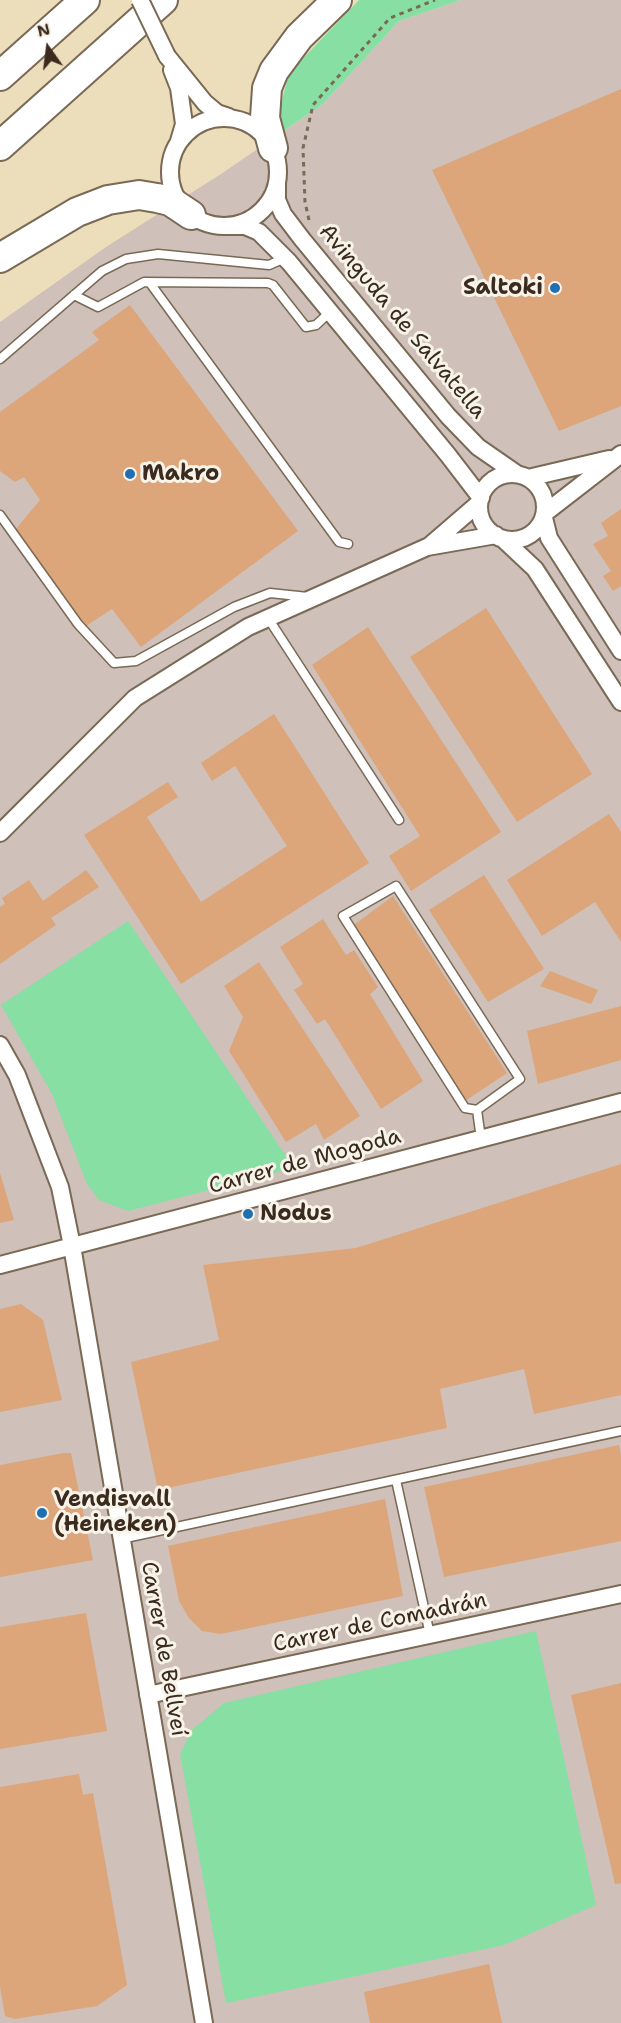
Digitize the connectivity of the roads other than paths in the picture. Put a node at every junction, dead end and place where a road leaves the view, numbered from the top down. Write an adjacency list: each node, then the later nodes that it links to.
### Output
1 (85, 0): 5 (highway)
2 (140, 0): 6 (street, bridge)
3 (164, 0): 9 (highway)
4 (337, 0): 10 (highway)
5 (0, 76)
6 (182, 85): 7 (street); 8 (street)
7 (230, 118): 8 (street); 10 (street)
8 (179, 142): 12 (street)
9 (0, 146)
10 (273, 148): 11 (street)
11 (277, 183): 13 (street); 21 (street, Avinguda de Salvatella)
12 (191, 215): 13 (street); 14 (highway)
13 (228, 226): 15 (street)
14 (0, 258)
15 (285, 258): 17 (lane); 18 (street)
16 (150, 283): 17 (lane); 18 (lane); 26 (lane)
17 (74, 295): 19 (lane)
18 (330, 312): 22 (street)
19 (0, 358)
20 (617, 456): 21 (street); 24 (street)
21 (522, 476): 22 (street); 24 (street)
22 (480, 501): 25 (street); 27 (street)
23 (0, 515): 28 (lane)
24 (544, 516): 25 (street); 30 (street)
25 (499, 537): 27 (street); 31 (street)
26 (348, 544)
27 (427, 548): 28 (street)
28 (314, 598): 29 (street)
29 (268, 618): 32 (lane); 33 (street)
30 (621, 651)
31 (621, 702)
32 (399, 820)
33 (0, 833)
34 (0, 1046): 38 (street, Carrer de Bellveí)
35 (621, 1102): 37 (street, Carrer de Mogoda)
36 (477, 1110): 36 (lane); 37 (lane)
37 (481, 1139): 38 (street, Carrer de Mogoda)
38 (72, 1246): 39 (street, Carrer de Mogoda); 42 (street, Carrer de Bellveí)
39 (0, 1265)
40 (621, 1431): 41 (lane)
41 (396, 1480): 42 (lane); 44 (lane)
42 (122, 1539): 45 (street, Carrer de Bellveí)
43 (621, 1594): 44 (street, Carrer de Comadrán)
44 (430, 1635): 45 (street, Carrer de Comadrán)
45 (148, 1695): 46 (street, Carrer de Bellveí)
46 (204, 2023)

